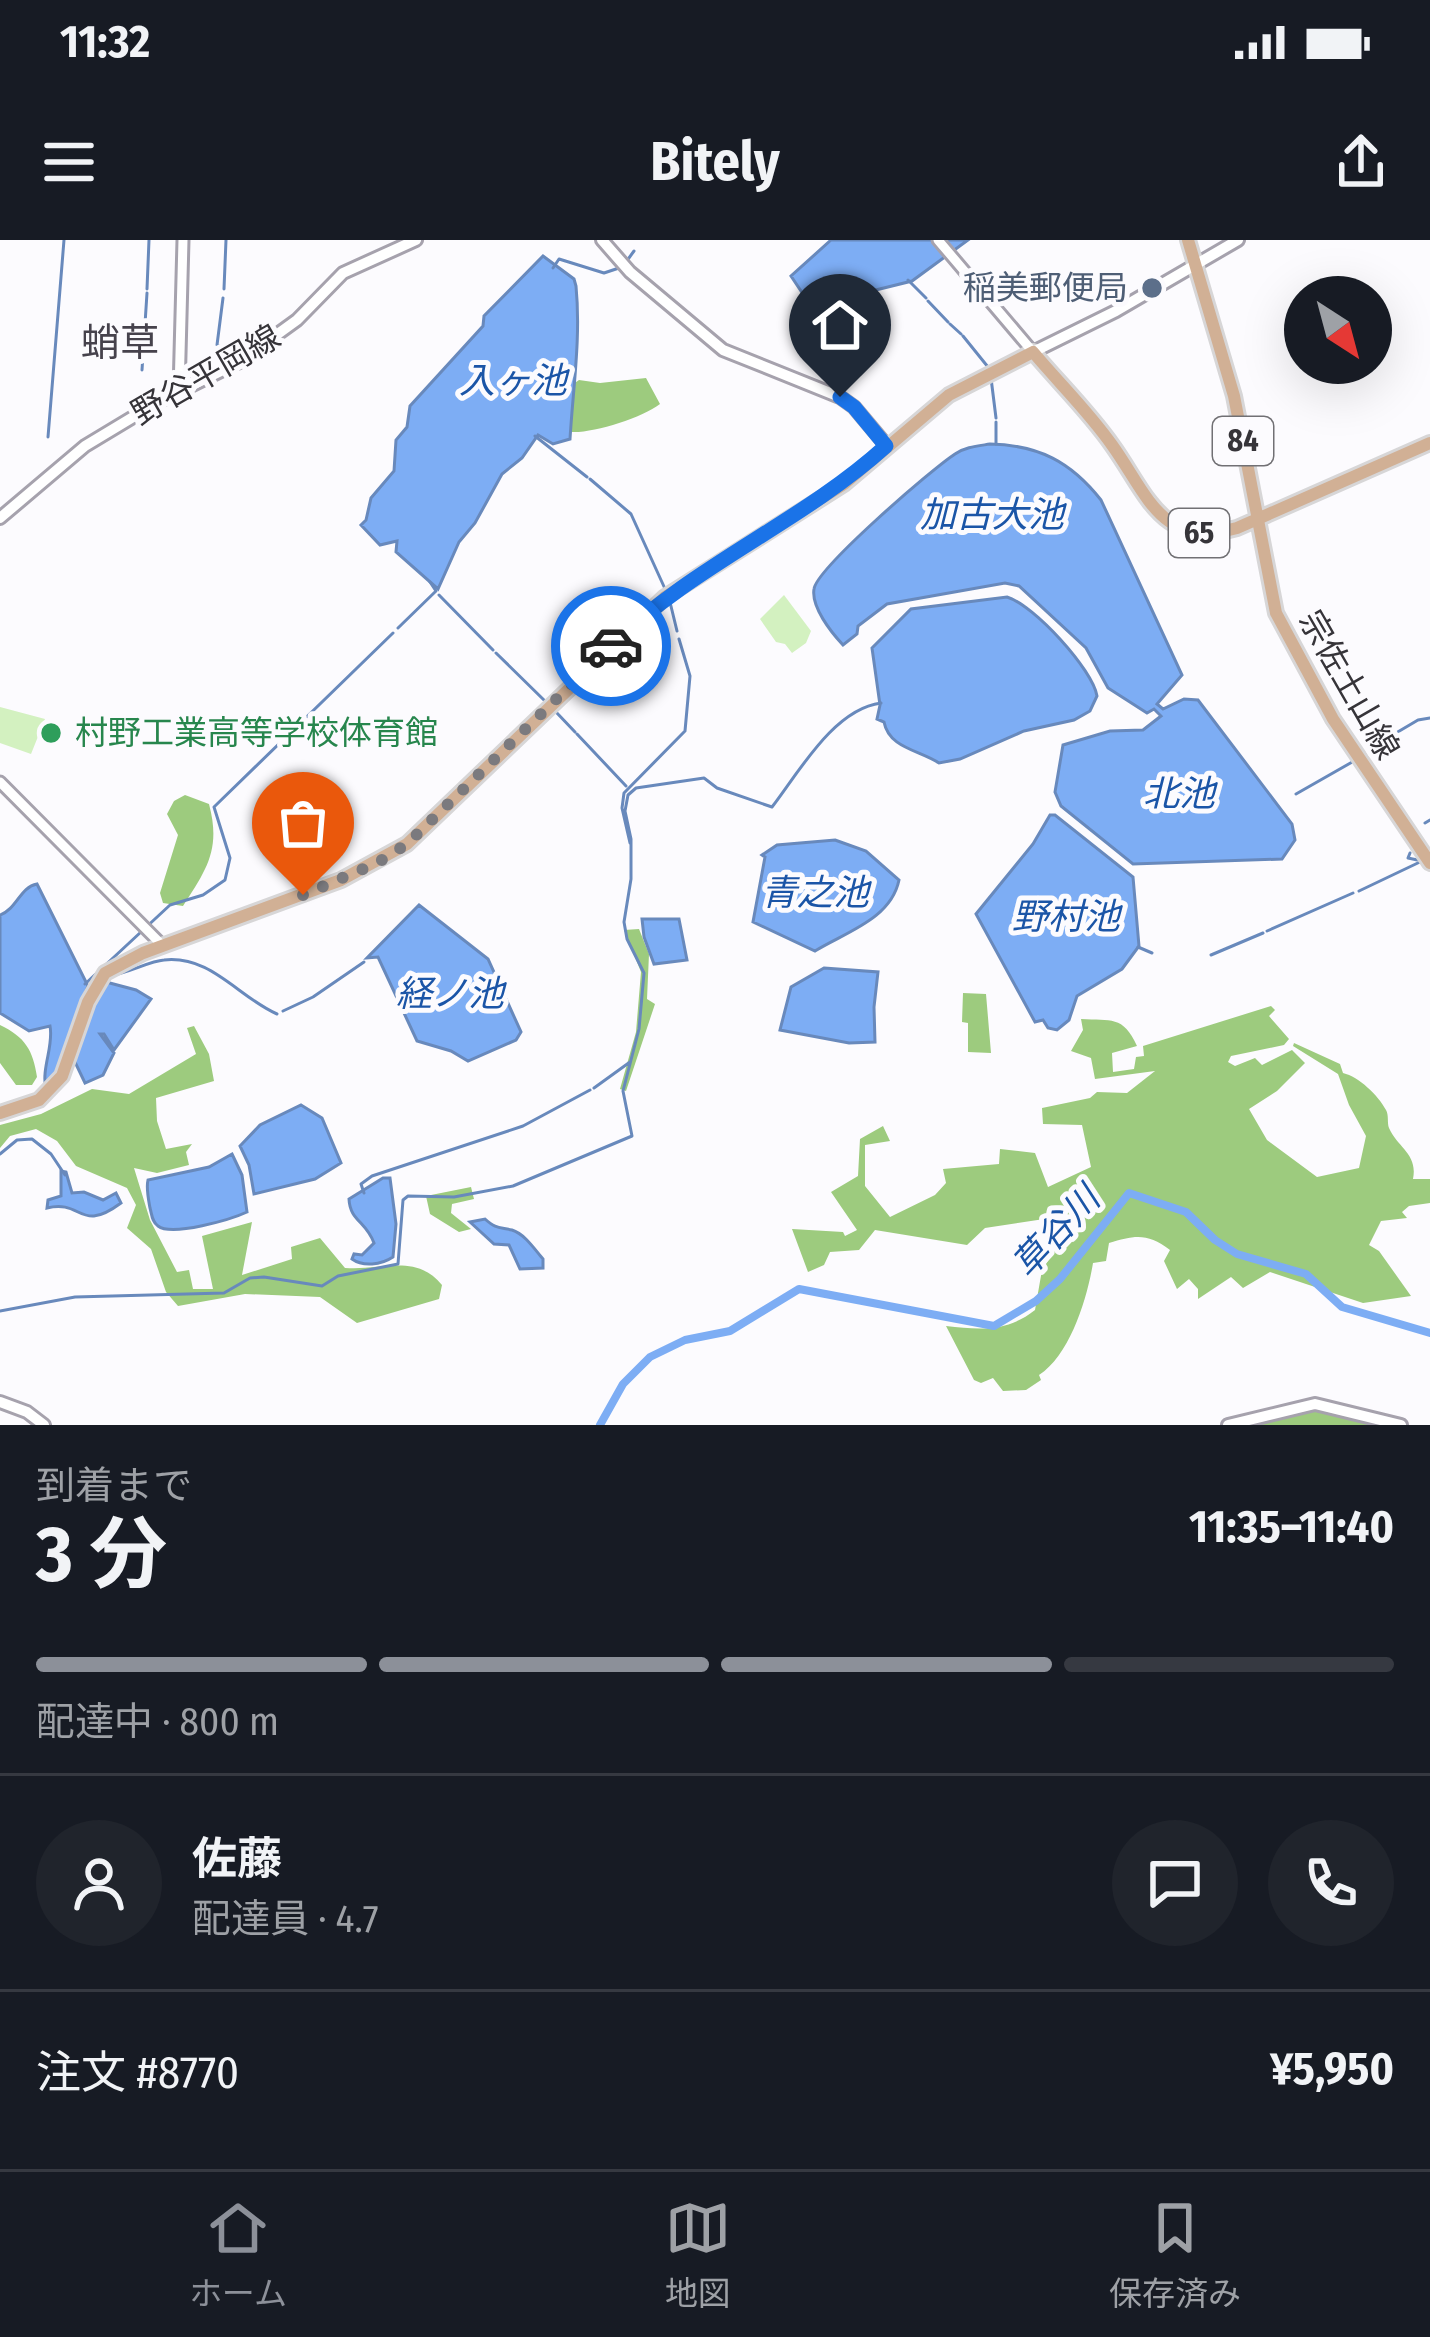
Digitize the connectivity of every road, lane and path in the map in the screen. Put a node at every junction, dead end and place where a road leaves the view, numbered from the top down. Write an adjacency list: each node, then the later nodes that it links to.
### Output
1 (183, 240): 9 (street)
2 (416, 240): 9 (main road, 野谷平岡線)
3 (602, 240): 11 (main road)
4 (938, 240): 8 (street)
5 (1188, 240): 7 (main road, 宗佐土山線 / 84)
6 (1238, 240): 7 (main road)
7 (1196, 265): 8 (main road); 13 (main road, 宗佐土山線 / 84)
8 (1034, 352): 11 (main road); 13 (main road, 65)
9 (179, 392): 12 (main road, 野谷平岡線)
10 (1430, 443): 13 (main road, 65)
11 (886, 446): 16 (main road)
12 (0, 518)
13 (1257, 520): 15 (main road, 宗佐土山線 / 84)
14 (0, 782): 16 (street)
15 (1430, 863)
16 (162, 945): 17 (main road)
17 (0, 1113)
18 (0, 1402): 19 (main road)
19 (44, 1425)
20 (1228, 1425): 21 (main road)
21 (1401, 1425)

